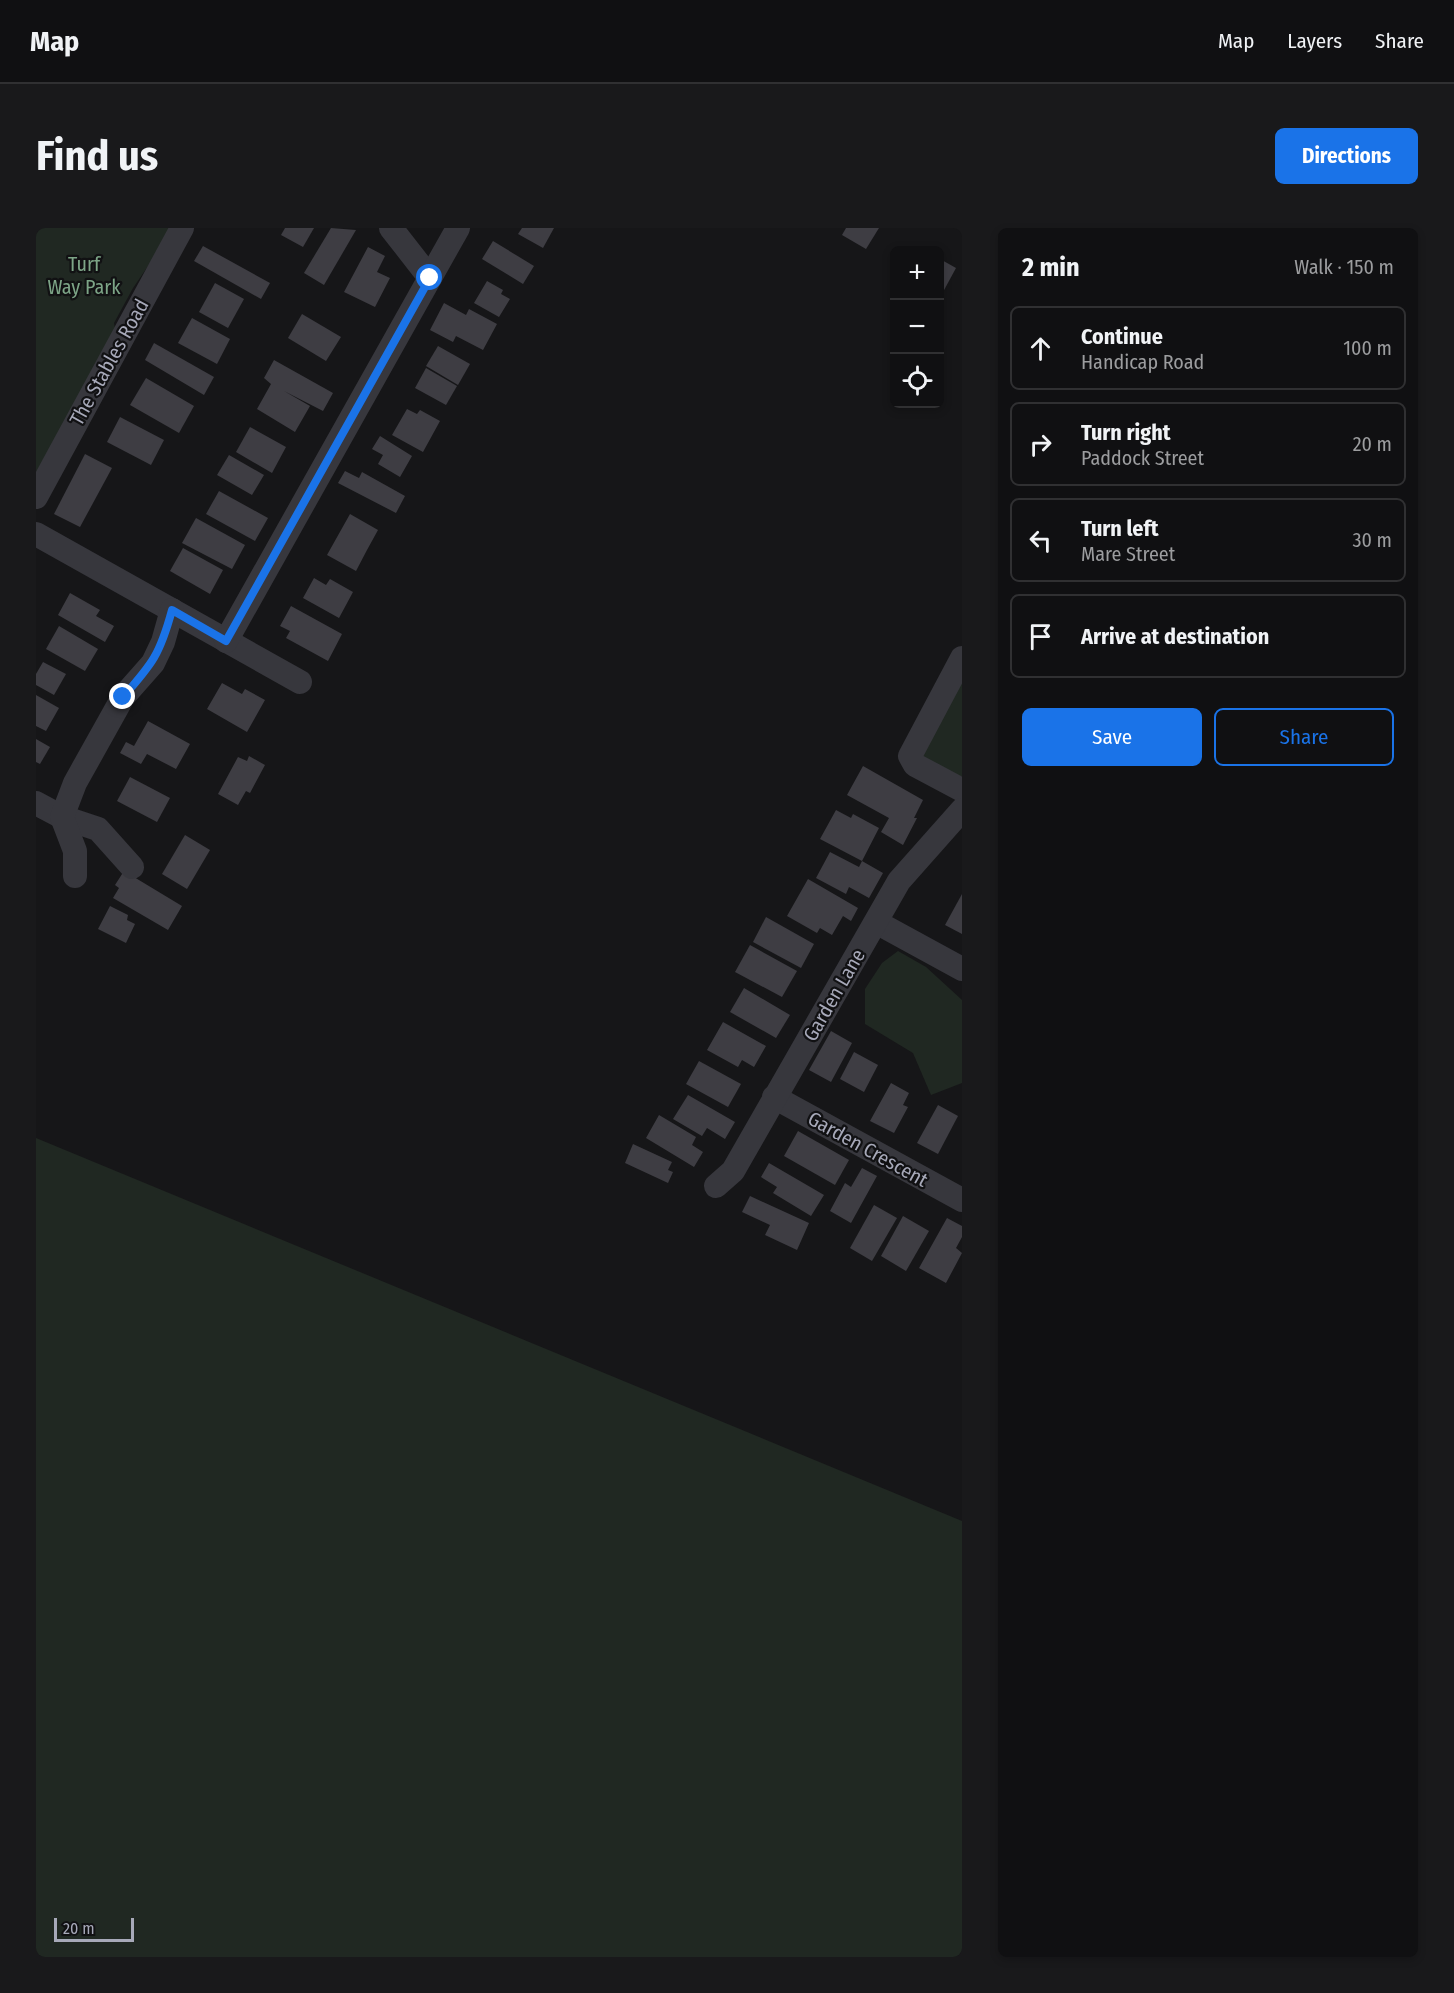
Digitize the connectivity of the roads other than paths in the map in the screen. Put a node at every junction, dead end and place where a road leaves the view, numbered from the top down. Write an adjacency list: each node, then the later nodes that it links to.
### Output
1 (182, 228): 5 (street, The Stables Road)
2 (391, 228): 4 (street)
3 (458, 228): 4 (street)
4 (430, 278): 8 (street)
5 (36, 496)
6 (36, 534): 7 (street)
7 (172, 610): 8 (street); 14 (street)
8 (226, 641): 10 (street)
9 (962, 658): 11 (street)
10 (300, 682)
11 (962, 790)
12 (36, 803): 14 (street)
13 (962, 810): 17 (street, Garden Lane)
14 (62, 817): 15 (street); 16 (street)
15 (132, 867)
16 (75, 876)
17 (876, 922): 18 (street); 19 (street, Garden Lane)
18 (962, 969)
19 (774, 1096): 20 (street, Garden Lane); 21 (street, Garden Crescent)
20 (716, 1186)
21 (962, 1200)

